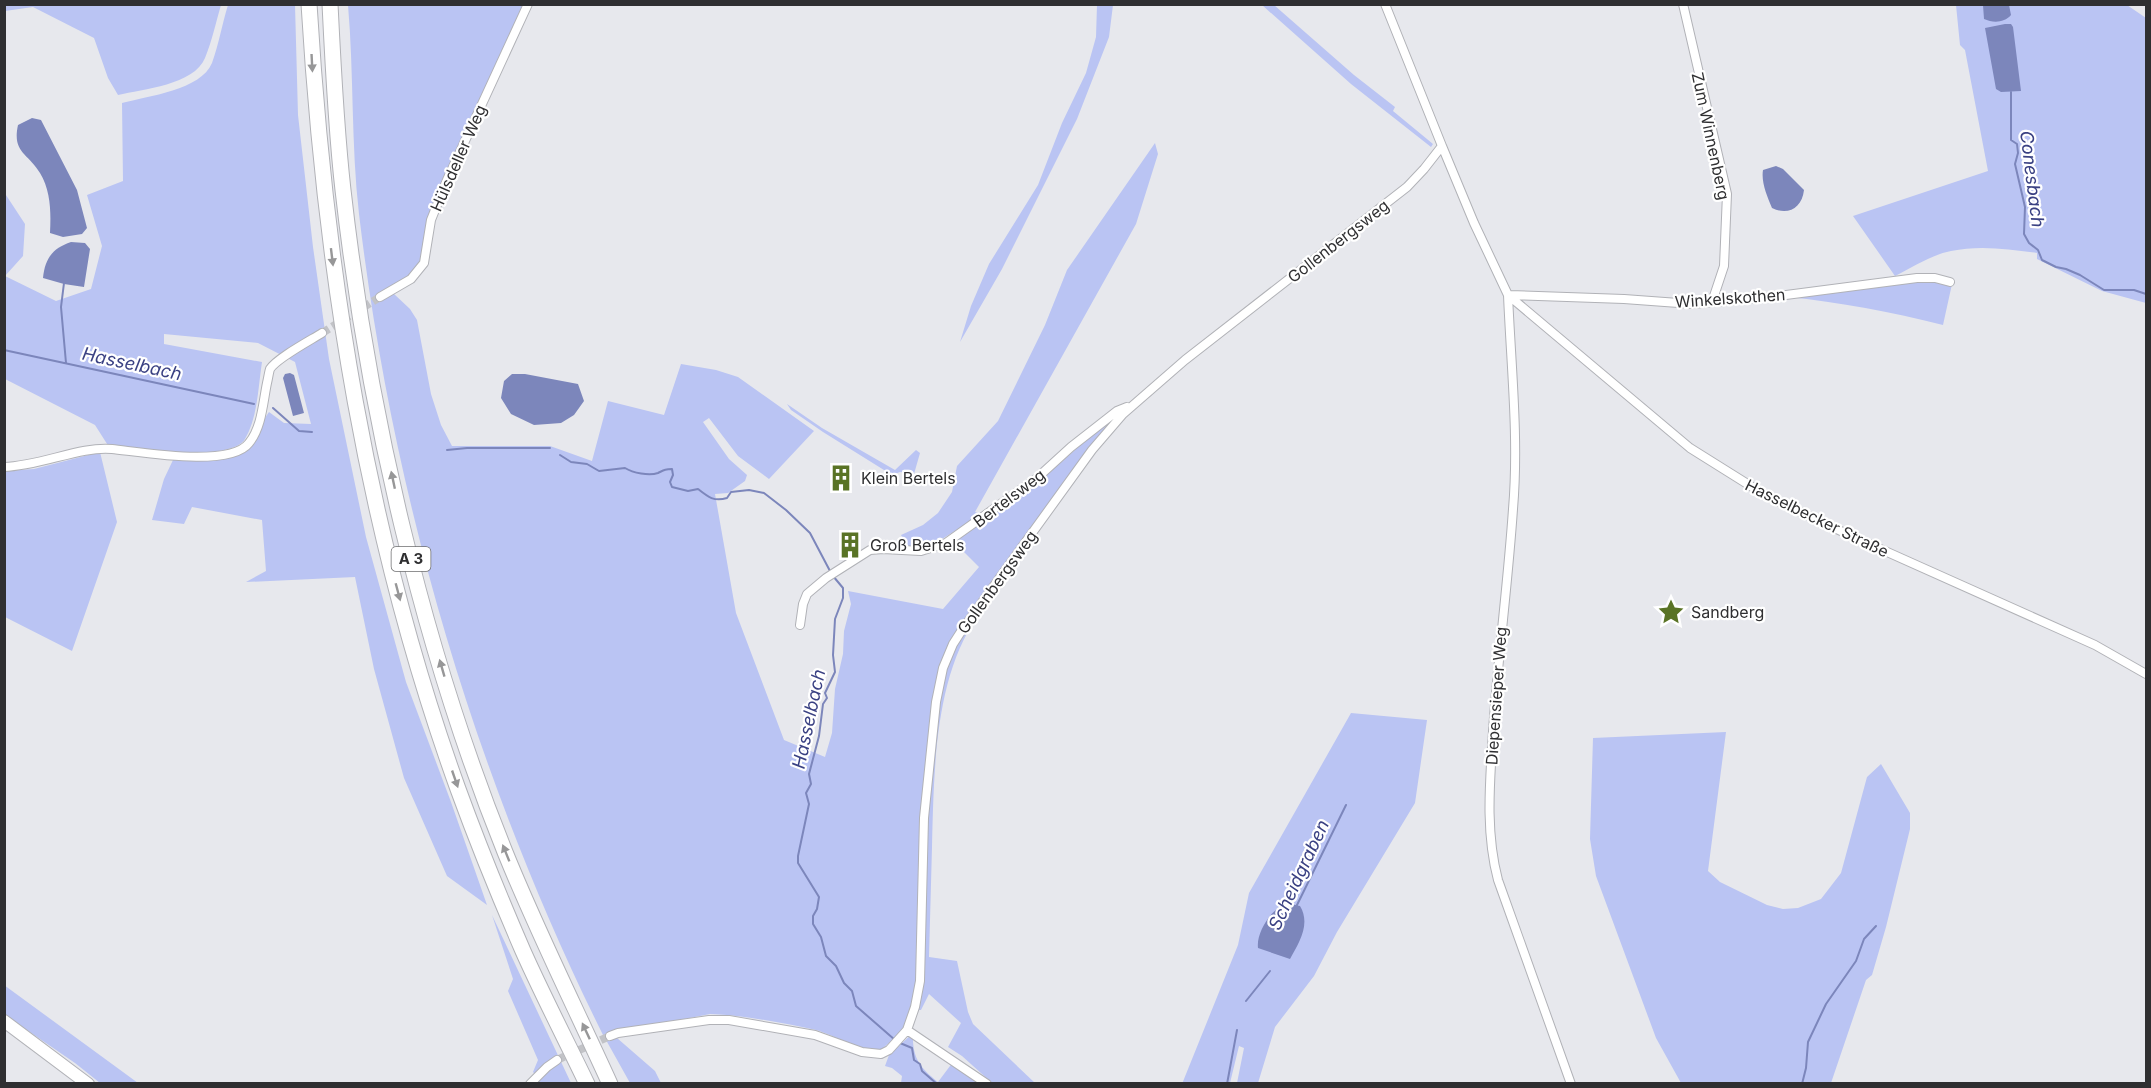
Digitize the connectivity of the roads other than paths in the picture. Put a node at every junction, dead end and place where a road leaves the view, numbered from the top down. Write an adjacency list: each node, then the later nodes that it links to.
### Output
1 (309, 4): 22 (highway, A 3, one-way to 22)
2 (330, 4): 23 (highway, A 3, one-way to 2)
3 (528, 4): 9 (street, Hülsdeller Weg)
4 (1385, 4): 6 (street)
5 (1683, 4): 10 (street, Zum Winnenberg)
6 (1442, 146): 8 (street, Hasselbecker Straße); 12 (street, Gollenbergsweg)
7 (1950, 282): 10 (street, Winkelskothen)
8 (1508, 295): 10 (street, Winkelskothen); 15 (street, Hasselbecker Straße); 25 (street, Diepensieper Weg)
9 (380, 297)
10 (1712, 302)
11 (322, 333): 13 (street)
12 (1133, 405): 14 (street, Bertelsweg); 17 (street, Gollenbergsweg)
13 (4, 467)
14 (800, 625)
15 (2146, 674)
16 (4, 1021): 20 (main road)
17 (904, 1033): 18 (street, Gollenbergsweg); 24 (street)
18 (610, 1036)
19 (557, 1060): 21 (street)
20 (88, 1083)
21 (530, 1083)
22 (587, 1083)
23 (610, 1083)
24 (987, 1083)
25 (1571, 1083)

